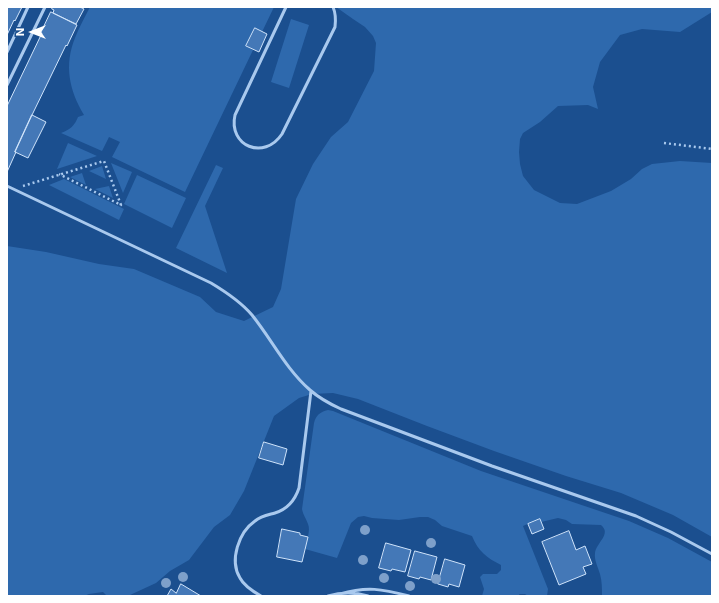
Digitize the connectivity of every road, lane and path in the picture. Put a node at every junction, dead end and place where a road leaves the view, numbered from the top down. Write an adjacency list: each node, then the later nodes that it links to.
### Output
1 (28, 7): 5 (lane)
2 (44, 7): 6 (lane)
3 (286, 7): 4 (lane)
4 (333, 7)
5 (7, 52)
6 (7, 85)
7 (664, 142): 8 (path)
8 (712, 149)
9 (59, 174): 9 (path); 11 (path)
10 (7, 186): 11 (lane)
11 (14, 189): 12 (lane)
12 (311, 391): 13 (lane); 15 (lane)
13 (712, 554)
14 (340, 594): 16 (lane); 17 (lane); 18 (lane)
15 (261, 596)
16 (328, 596)
17 (368, 596)
18 (408, 596)

